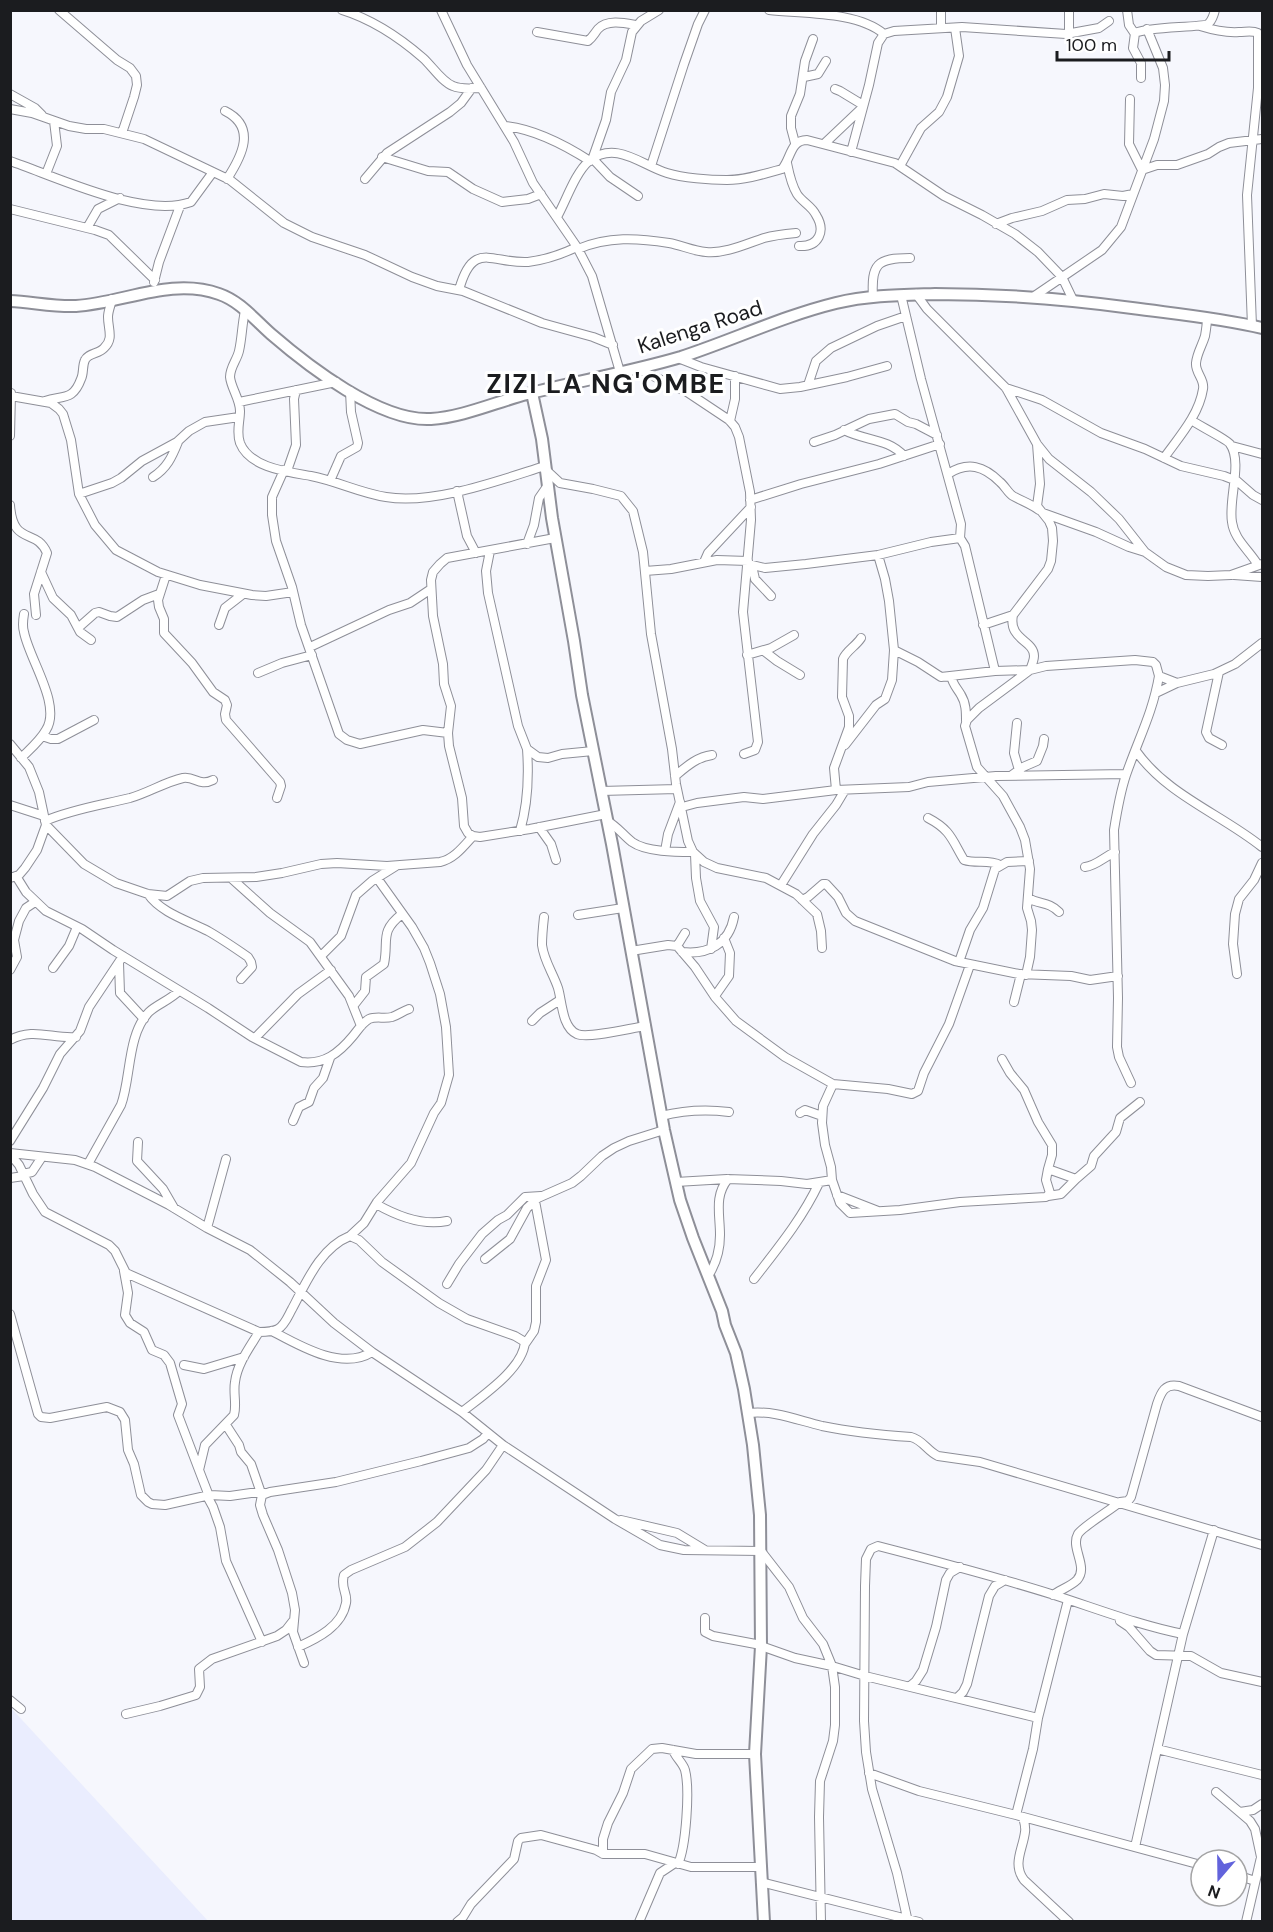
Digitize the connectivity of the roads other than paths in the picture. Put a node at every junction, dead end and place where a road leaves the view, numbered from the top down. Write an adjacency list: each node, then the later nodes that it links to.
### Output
1 (59, 10): 36 (street)
2 (342, 10): 25 (street)
3 (441, 10): 26 (street)
4 (659, 10): 12 (street)
5 (705, 10): 46 (street)
6 (769, 10): 18 (street)
7 (941, 10): 14 (street)
8 (1069, 10): 19 (street)
9 (1127, 10): 20 (street)
10 (1215, 10): 13 (street)
11 (1109, 21): 19 (street)
12 (636, 26): 17 (street); 43 (street)
13 (1200, 26): 16 (street); 38 (street)
14 (941, 28): 15 (street); 18 (street)
15 (955, 28): 19 (street); 47 (street)
16 (1147, 29): 20 (street); 48 (street)
17 (537, 32)
18 (884, 34): 30 (street)
19 (1069, 34)
20 (1135, 34): 24 (street)
21 (813, 39): 23 (street)
22 (826, 61): 23 (street)
23 (804, 77): 39 (street)
24 (1141, 78)
25 (472, 88): 26 (street); 42 (street)
26 (481, 88): 35 (street)
27 (835, 89): 30 (street)
28 (10, 94): 33 (street)
29 (1130, 99): 48 (street)
30 (862, 106): 40 (street); 41 (street)
31 (10, 109): 33 (street)
32 (225, 111): 51 (street)
33 (42, 117): 34 (street)
34 (54, 121): 36 (street); 50 (street)
35 (505, 126): 43 (street); 53 (street)
36 (122, 133): 49 (street)
37 (1263, 139): 38 (street)
38 (1252, 141): 48 (street); 79 (street)
39 (795, 143): 40 (street); 45 (street)
40 (824, 144): 41 (street)
41 (851, 152): 47 (street)
42 (382, 157): 52 (street); 53 (street)
43 (591, 160): 46 (street); 55 (street); 59 (street)
44 (10, 161): 50 (street)
45 (787, 163): 46 (street); 63 (street)
46 (651, 165)
47 (900, 166): 60 (street)
48 (1142, 170): 54 (street)
49 (213, 172): 51 (street); 57 (street)
50 (46, 174): 56 (street)
51 (227, 179): 68 (street)
52 (365, 179)
53 (541, 194): 59 (street)
54 (1133, 194): 60 (street); 66 (street)
55 (638, 196)
56 (120, 198): 57 (street); 61 (street)
57 (180, 206): 67 (street)
58 (10, 209): 61 (street)
59 (557, 217): 64 (street)
60 (996, 224): 66 (street)
61 (87, 228): 67 (street)
62 (796, 233): 64 (street)
63 (799, 246)
64 (577, 248): 68 (street); 80 (street)
65 (910, 258): 71 (street)
66 (1062, 277): 72 (street); 74 (street)
67 (154, 285): 73 (street, Kalenga Road); 76 (street, Kalenga Road)
68 (459, 290): 80 (street)
69 (916, 294): 70 (street, Kalenga Road); 72 (street, Kalenga Road); 88 (street)
70 (901, 295): 71 (street, Kalenga Road); 77 (street)
71 (873, 297): 81 (street, Kalenga Road)
72 (1032, 298): 74 (street, Kalenga Road)
73 (112, 299): 75 (street, Kalenga Road); 94 (street)
74 (1073, 300): 78 (street, Kalenga Road)
75 (10, 301)
76 (245, 311): 86 (street, Kalenga Road); 95 (street)
77 (906, 316): 87 (street); 100 (street)
78 (1207, 318): 79 (street, Kalenga Road); 97 (street)
79 (1257, 327)
80 (613, 345): 84 (street)
81 (678, 358): 83 (street, Kalenga Road); 85 (street)
82 (887, 366): 87 (street)
83 (637, 368): 84 (street, Kalenga Road); 98 (street)
84 (620, 372): 92 (street, Kalenga Road)
85 (735, 376): 87 (street); 98 (street)
86 (336, 382): 89 (street); 91 (street, Kalenga Road)
87 (808, 385)
88 (1006, 388): 105 (street); 109 (street)
89 (296, 390): 95 (street); 113 (street)
90 (10, 391): 93 (street)
91 (350, 391): 92 (street, Kalenga Road); 117 (street)
92 (532, 393): 111 (street)
93 (11, 399): 94 (street); 101 (street)
94 (43, 401): 120 (street)
95 (238, 402): 96 (street)
96 (239, 417): 102 (street); 113 (street)
97 (1191, 420): 106 (street); 109 (street)
98 (730, 422): 122 (street)
99 (844, 430): 100 (street); 103 (street); 108 (street)
100 (936, 435): 104 (street)
101 (10, 436)
102 (179, 441): 115 (street); 120 (street)
103 (814, 442)
104 (940, 444): 108 (street); 114 (street)
105 (1037, 444): 110 (street); 112 (street)
106 (1232, 446): 107 (street); 116 (street)
107 (1263, 454)
108 (904, 456): 122 (street)
109 (1164, 458): 116 (street)
110 (1057, 466): 112 (street); 129 (street)
111 (546, 468): 118 (street); 119 (street); 135 (street)
112 (1039, 470): 124 (street)
113 (285, 471): 117 (street); 141 (street)
114 (948, 474): 124 (street); 126 (street)
115 (153, 477)
116 (1235, 480): 121 (street); 134 (street)
117 (330, 481): 119 (street)
118 (548, 485): 125 (street); 127 (street)
119 (457, 491): 130 (street)
120 (79, 494): 138 (street)
121 (1263, 500)
122 (750, 504): 132 (street); 133 (street)
123 (10, 505): 136 (street)
124 (1041, 511): 129 (street); 147 (street)
125 (555, 538): 127 (street); 178 (street)
126 (960, 538): 131 (street); 149 (street)
127 (527, 544): 128 (street)
128 (490, 551): 130 (street); 177 (street)
129 (1145, 552): 137 (street)
130 (476, 553): 140 (street)
131 (878, 555): 133 (street); 155 (street)
132 (704, 562): 133 (street); 135 (street)
133 (749, 564): 144 (street); 158 (street)
134 (1260, 564): 137 (street)
135 (645, 571): 185 (street)
136 (41, 572): 146 (street); 150 (street)
137 (1232, 574): 139 (street)
138 (166, 575): 142 (street); 143 (street)
139 (1263, 577)
140 (431, 589): 156 (street); 171 (street)
141 (293, 592): 143 (street); 156 (street)
142 (159, 594): 150 (street); 192 (street)
143 (243, 594): 148 (street)
144 (771, 596)
145 (24, 614): 172 (street)
146 (36, 615)
147 (1012, 615): 149 (street); 159 (street)
148 (219, 625)
149 (983, 625): 160 (street)
150 (78, 628): 153 (street)
151 (794, 635): 157 (street)
152 (861, 638): 176 (street)
153 (91, 640)
154 (1263, 643): 161 (street)
155 (894, 650): 164 (street); 176 (street)
156 (311, 651): 162 (street); 171 (street)
157 (764, 651): 158 (street); 163 (street)
158 (747, 655): 181 (street)
159 (1030, 670): 160 (street); 165 (street); 169 (street)
160 (995, 671): 164 (street)
161 (1219, 672): 166 (street); 175 (street)
162 (258, 673)
163 (800, 675)
164 (951, 676): 169 (street)
165 (1159, 676): 166 (street); 167 (street)
166 (1177, 683): 167 (street)
167 (1156, 693): 179 (street)
168 (94, 720): 172 (street)
169 (966, 722): 186 (street)
170 (1017, 723): 183 (street)
171 (448, 733): 200 (street)
172 (42, 736): 182 (street)
173 (1044, 739): 183 (street)
174 (10, 744): 182 (street)
175 (1222, 745)
176 (841, 747): 189 (street)
177 (526, 749): 178 (street); 199 (street)
178 (593, 751): 191 (street)
179 (1136, 751): 184 (street); 201 (street)
180 (712, 754): 185 (street)
181 (744, 754)
182 (21, 758): 197 (street)
183 (1015, 773): 184 (street); 186 (street)
184 (1126, 774): 203 (street)
185 (675, 776): 188 (street)
186 (985, 777): 190 (street); 206 (street)
187 (213, 780): 197 (street)
188 (677, 789): 191 (street); 194 (street)
189 (836, 790): 190 (street); 194 (street)
190 (845, 790): 214 (street)
191 (601, 791): 195 (street)
192 (277, 798)
193 (10, 805): 197 (street)
194 (681, 805): 202 (street); 204 (street)
195 (606, 817): 198 (street); 202 (street); 219 (street)
196 (928, 818): 208 (street)
197 (45, 821): 211 (street); 215 (street)
198 (539, 827): 199 (street); 205 (street)
199 (519, 831): 200 (street)
200 (473, 836): 209 (street)
201 (1263, 847)
202 (665, 851): 204 (street)
203 (1115, 852): 210 (street); 241 (street)
204 (694, 853): 214 (street); 230 (street)
205 (556, 860)
206 (1029, 861): 208 (street); 216 (street)
207 (1263, 863): 240 (street)
208 (1000, 865): 234 (street)
209 (396, 866): 212 (street); 213 (street)
210 (1085, 867)
211 (13, 877): 218 (street)
212 (231, 878): 215 (street); 232 (street)
213 (377, 878): 221 (street); 232 (street)
214 (781, 885): 217 (street)
215 (148, 894): 242 (street)
216 (1028, 898): 220 (street); 239 (street)
217 (802, 900): 228 (street); 234 (street)
218 (35, 902): 225 (street); 237 (street)
219 (623, 909): 222 (street); 231 (street)
220 (1059, 912)
221 (402, 914): 247 (street); 284 (street)
222 (578, 915)
223 (544, 917): 245 (street)
224 (734, 917): 227 (street)
225 (77, 927): 233 (street); 236 (street)
226 (686, 933): 229 (street)
227 (724, 938): 230 (street); 244 (street)
228 (822, 948)
229 (679, 949): 230 (street); 231 (street); 244 (street)
230 (711, 949)
231 (631, 951): 252 (street)
232 (321, 956): 238 (street)
233 (121, 959): 243 (street); 249 (street); 253 (street)
234 (959, 962): 235 (street)
235 (970, 965): 239 (street); 259 (street)
236 (53, 968)
237 (10, 970)
238 (331, 970): 247 (street); 254 (street)
239 (1023, 974): 241 (street); 246 (street)
240 (1238, 975)
241 (1118, 976): 258 (street)
242 (241, 980)
243 (180, 991): 249 (street); 254 (street)
244 (715, 996): 259 (street)
245 (560, 1000): 250 (street); 252 (street)
246 (1014, 1002)
247 (354, 1005): 251 (street)
248 (409, 1009): 251 (street)
249 (144, 1019): 272 (street)
250 (532, 1021)
251 (361, 1026): 256 (street)
252 (646, 1026): 263 (street)
253 (76, 1036): 255 (street); 267 (street)
254 (255, 1038): 256 (street)
255 (10, 1040)
256 (330, 1058): 265 (street)
257 (1002, 1059): 273 (street)
258 (1131, 1083)
259 (833, 1084): 264 (street)
260 (1140, 1102): 277 (street)
261 (729, 1112): 263 (street)
262 (800, 1113): 264 (street)
263 (661, 1116): 266 (street)
264 (822, 1116): 278 (street)
265 (293, 1121)
266 (664, 1131): 279 (street); 283 (street)
267 (10, 1141)
268 (138, 1142): 285 (street)
269 (10, 1154): 270 (street); 274 (street)
270 (42, 1157): 272 (street); 274 (street)
271 (226, 1159): 288 (street)
272 (88, 1164): 285 (street)
273 (1048, 1169): 277 (street); 282 (street)
274 (23, 1175): 275 (street); 291 (street)
275 (10, 1178)
276 (728, 1179): 279 (street); 280 (street); 292 (street)
277 (1076, 1179): 282 (street)
278 (832, 1180): 280 (street); 281 (street)
279 (676, 1182): 292 (street)
280 (819, 1183): 293 (street)
281 (837, 1195): 286 (street); 286 (street)
282 (1048, 1196): 286 (street)
283 (538, 1198): 290 (street); 294 (street); 299 (street)
284 (376, 1204): 287 (street); 289 (street)
285 (175, 1209): 288 (street)
286 (879, 1212)
287 (447, 1221)
288 (207, 1228): 295 (street)
289 (350, 1236): 295 (street); 299 (street)
290 (485, 1259)
291 (124, 1270): 298 (street); 309 (street)
292 (708, 1276): 304 (street)
293 (754, 1279)
294 (447, 1284)
295 (301, 1292): 297 (street); 300 (street)
296 (10, 1314): 311 (street)
297 (272, 1331): 298 (street); 300 (street)
298 (260, 1332): 301 (street)
299 (525, 1344): 303 (street)
300 (372, 1352): 303 (street)
301 (244, 1357): 302 (street); 306 (street)
302 (184, 1365)
303 (462, 1412): 307 (street)
304 (748, 1413): 312 (street); 317 (street)
305 (1263, 1417): 312 (street)
306 (226, 1425): 309 (street); 310 (street)
307 (488, 1433): 308 (street); 310 (street)
308 (503, 1445): 313 (street); 328 (street)
309 (199, 1470): 311 (street)
310 (263, 1493): 311 (street); 324 (street)
311 (208, 1496): 326 (street)
312 (1120, 1502): 314 (street); 320 (street)
313 (615, 1519): 316 (street); 316 (street)
314 (1214, 1530): 315 (street); 325 (street)
315 (1263, 1545)
316 (706, 1551): 317 (street)
317 (761, 1551): 327 (street); 331 (street)
318 (960, 1567): 319 (street); 332 (street); 334 (street)
319 (1005, 1580): 320 (street); 335 (street)
320 (1053, 1595): 321 (street)
321 (1068, 1600): 322 (street); 339 (street)
322 (1108, 1614): 325 (street); 329 (street)
323 (705, 1618): 327 (street)
324 (294, 1620): 326 (street); 328 (street)
325 (1184, 1634): 329 (street)
326 (262, 1642): 338 (street)
327 (761, 1646): 331 (street); 342 (street)
328 (298, 1647): 330 (street)
329 (1179, 1655): 333 (street); 340 (street)
330 (304, 1663)
331 (832, 1666): 332 (street); 358 (street)
332 (865, 1676): 334 (street); 343 (street)
333 (1263, 1682)
334 (910, 1686): 335 (street)
335 (958, 1697): 339 (street)
336 (10, 1700): 337 (street)
337 (21, 1709)
338 (126, 1714)
339 (1038, 1718): 348 (street)
340 (1157, 1749): 344 (street); 349 (street)
341 (673, 1750): 342 (street); 350 (street); 353 (street)
342 (755, 1754): 354 (street)
343 (868, 1773): 348 (street); 359 (street)
344 (1263, 1775)
345 (1216, 1792): 347 (street)
346 (1263, 1804): 347 (street)
347 (1240, 1812): 351 (street)
348 (1019, 1816): 349 (street); 365 (street)
349 (1135, 1847): 352 (street)
350 (603, 1854): 353 (street); 360 (street)
351 (1262, 1854): 356 (street)
352 (1189, 1862)
353 (676, 1864): 354 (street); 361 (street)
354 (760, 1867): 357 (street)
355 (1249, 1879): 356 (street)
356 (1255, 1881): 366 (street)
357 (761, 1882): 358 (street); 362 (street)
358 (820, 1896): 359 (street); 363 (street)
359 (908, 1921): 364 (street)
360 (457, 1922)
361 (639, 1922)
362 (764, 1922)
363 (821, 1922)
364 (919, 1922)
365 (1070, 1922)
366 (1246, 1922)

